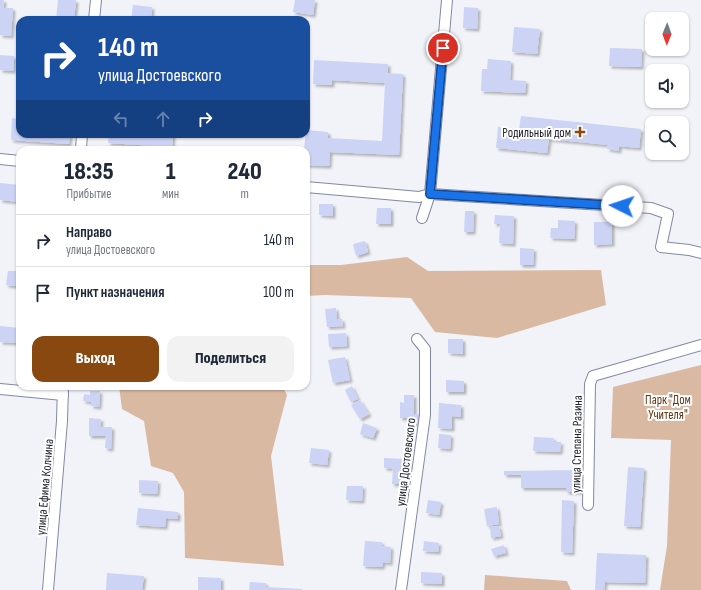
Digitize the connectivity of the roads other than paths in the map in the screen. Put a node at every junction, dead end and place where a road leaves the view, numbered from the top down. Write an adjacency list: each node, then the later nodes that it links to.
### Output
1 (96, 0): 3 (street)
2 (447, 0): 7 (street)
3 (94, 16)
4 (0, 159): 5 (street)
5 (16, 161)
6 (310, 187): 7 (street)
7 (430, 194): 8 (street); 9 (street)
8 (422, 218)
9 (701, 253)
10 (417, 339): 17 (street, улица Достоевского)
11 (701, 345): 15 (street, улица Степана Разина)
12 (0, 389): 13 (street)
13 (16, 389)
14 (63, 390): 16 (street, улица Ефима Колчина)
15 (588, 505)
16 (48, 590)
17 (401, 590)

